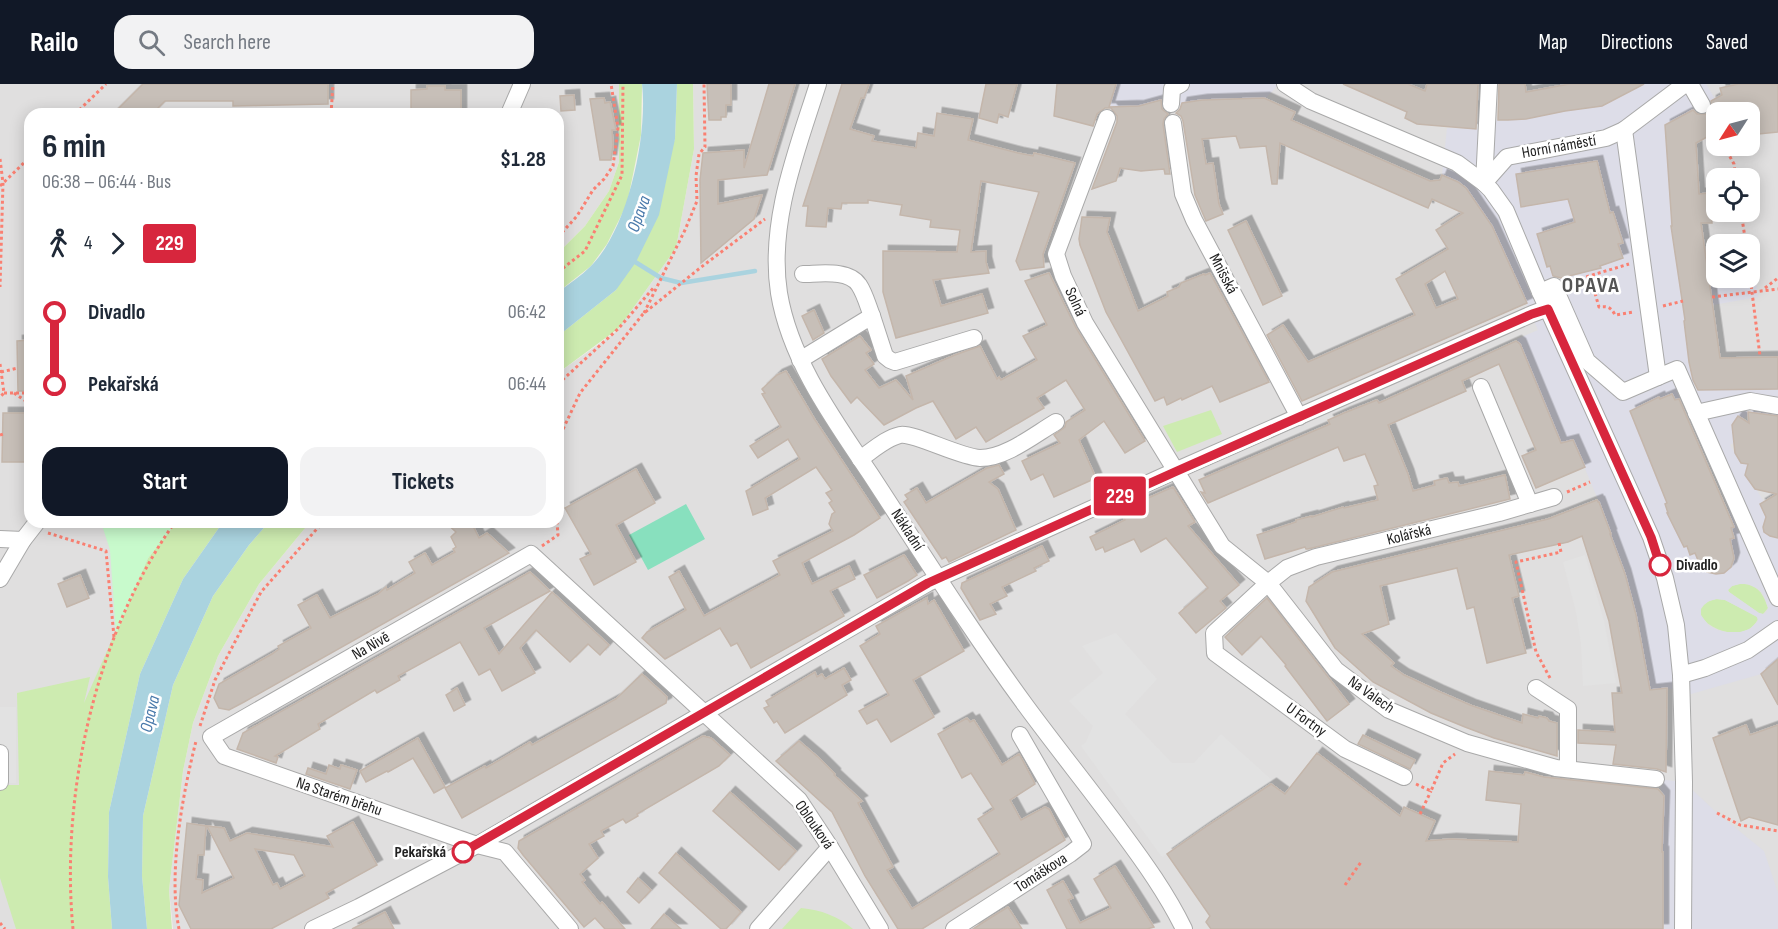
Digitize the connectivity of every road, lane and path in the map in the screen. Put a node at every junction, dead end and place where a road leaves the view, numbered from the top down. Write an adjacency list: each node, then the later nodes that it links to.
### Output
1 (106, 84): 15 (path)
2 (333, 84): 16 (path)
3 (522, 84): 17 (street)
4 (611, 84): 26 (path)
5 (623, 84): 28 (path)
6 (704, 84): 33 (path)
7 (818, 84): 25 (street, Nákladní)
8 (1181, 84): 13 (street)
9 (1285, 84): 23 (street)
10 (1489, 84): 23 (street)
11 (1685, 84): 20 (street, Horní náměstí)
12 (1690, 84): 14 (street)
13 (1171, 105)
14 (1702, 105)
15 (81, 108)
16 (331, 108)
17 (512, 108)
18 (1107, 118): 66 (street, Solná)
19 (1173, 123): 62 (street, Mnišská)
20 (1624, 130): 23 (street, Horní náměstí); 27 (street)
21 (0, 159): 24 (path)
22 (24, 163): 24 (path)
23 (1484, 183): 36 (street)
24 (2, 185): 29 (path)
25 (782, 205): 44 (path); 48 (street, Nákladní)
26 (564, 230)
27 (1642, 260): 31 (path); 43 (street)
28 (564, 267)
29 (0, 274): 34 (path)
30 (803, 274): 45 (street)
31 (1590, 276): 36 (path); 43 (path)
32 (1778, 278): 38 (path)
33 (659, 283): 44 (path); 53 (path)
34 (0, 287)
35 (1751, 288): 39 (path)
36 (1547, 289): 42 (street); 52 (street)
37 (1778, 289): 38 (path)
38 (1764, 290): 39 (path)
39 (1751, 291): 40 (path); 47 (path)
40 (1712, 297)
41 (1683, 301): 43 (path)
42 (1548, 309): 62 (street); 82 (street)
43 (1649, 309): 52 (street)
44 (643, 314): 64 (path)
45 (872, 316): 46 (street); 48 (street)
46 (974, 338)
47 (1760, 356)
48 (800, 360): 65 (street, Nákladní)
49 (0, 364): 51 (path)
50 (18, 368): 51 (path)
51 (1, 372): 55 (path)
52 (1658, 376): 60 (street)
53 (564, 378)
54 (1481, 387): 69 (street)
55 (4, 393): 56 (path); 58 (path)
56 (14, 393): 57 (path); 59 (path)
57 (24, 393)
58 (0, 398)
59 (24, 400)
60 (1694, 406): 61 (street); 79 (street)
61 (1778, 406)
62 (1299, 417): 66 (street)
63 (1056, 422): 65 (street)
64 (564, 427)
65 (860, 459): 76 (street, Nákladní)
66 (1177, 471): 76 (street); 78 (street, Na Valech)
67 (1590, 482): 68 (path)
68 (1554, 497): 69 (street, Kolářská)
69 (1530, 504): 78 (street, Kolářská)
70 (171, 528): 81 (path)
71 (557, 528): 75 (path)
72 (31, 530): 73 (street); 77 (street); 81 (path)
73 (0, 539)
74 (1559, 543): 83 (path)
75 (531, 554): 85 (street, Oblouková); 87 (street, Na Nivě)
76 (938, 578): 85 (street); 110 (street, Nákladní)
77 (0, 579)
78 (1268, 583): 88 (street, Na Valech); 91 (street, U Fortny)
79 (1778, 598)
80 (1778, 629): 82 (street)
81 (114, 639): 104 (path)
82 (1681, 675): 111 (street)
83 (1552, 681)
84 (1536, 688): 90 (street)
85 (702, 713): 98 (street); 99 (street, Oblouková)
86 (1020, 735): 109 (street, Tomáškova)
87 (211, 737): 98 (street, Na Starém břehu)
88 (1467, 743): 90 (street, Na Valech); 94 (path)
89 (0, 753): 93 (street)
90 (1568, 769): 92 (street, Na Valech)
91 (1404, 777): 94 (path)
92 (1656, 779)
93 (0, 782)
94 (1431, 791): 96 (path)
95 (1718, 813): 97 (path)
96 (1420, 814)
97 (1778, 831)
98 (477, 844): 105 (street); 106 (street, Na Starém břehu)
99 (830, 847): 107 (street); 108 (street, Oblouková)
100 (1361, 862): 101 (path)
101 (1345, 885)
102 (0, 923): 103 (path)
103 (5, 929)
104 (73, 929)
105 (313, 929)
106 (570, 929)
107 (758, 929)
108 (880, 929)
109 (954, 929)
110 (1184, 929)
111 (1683, 929)

